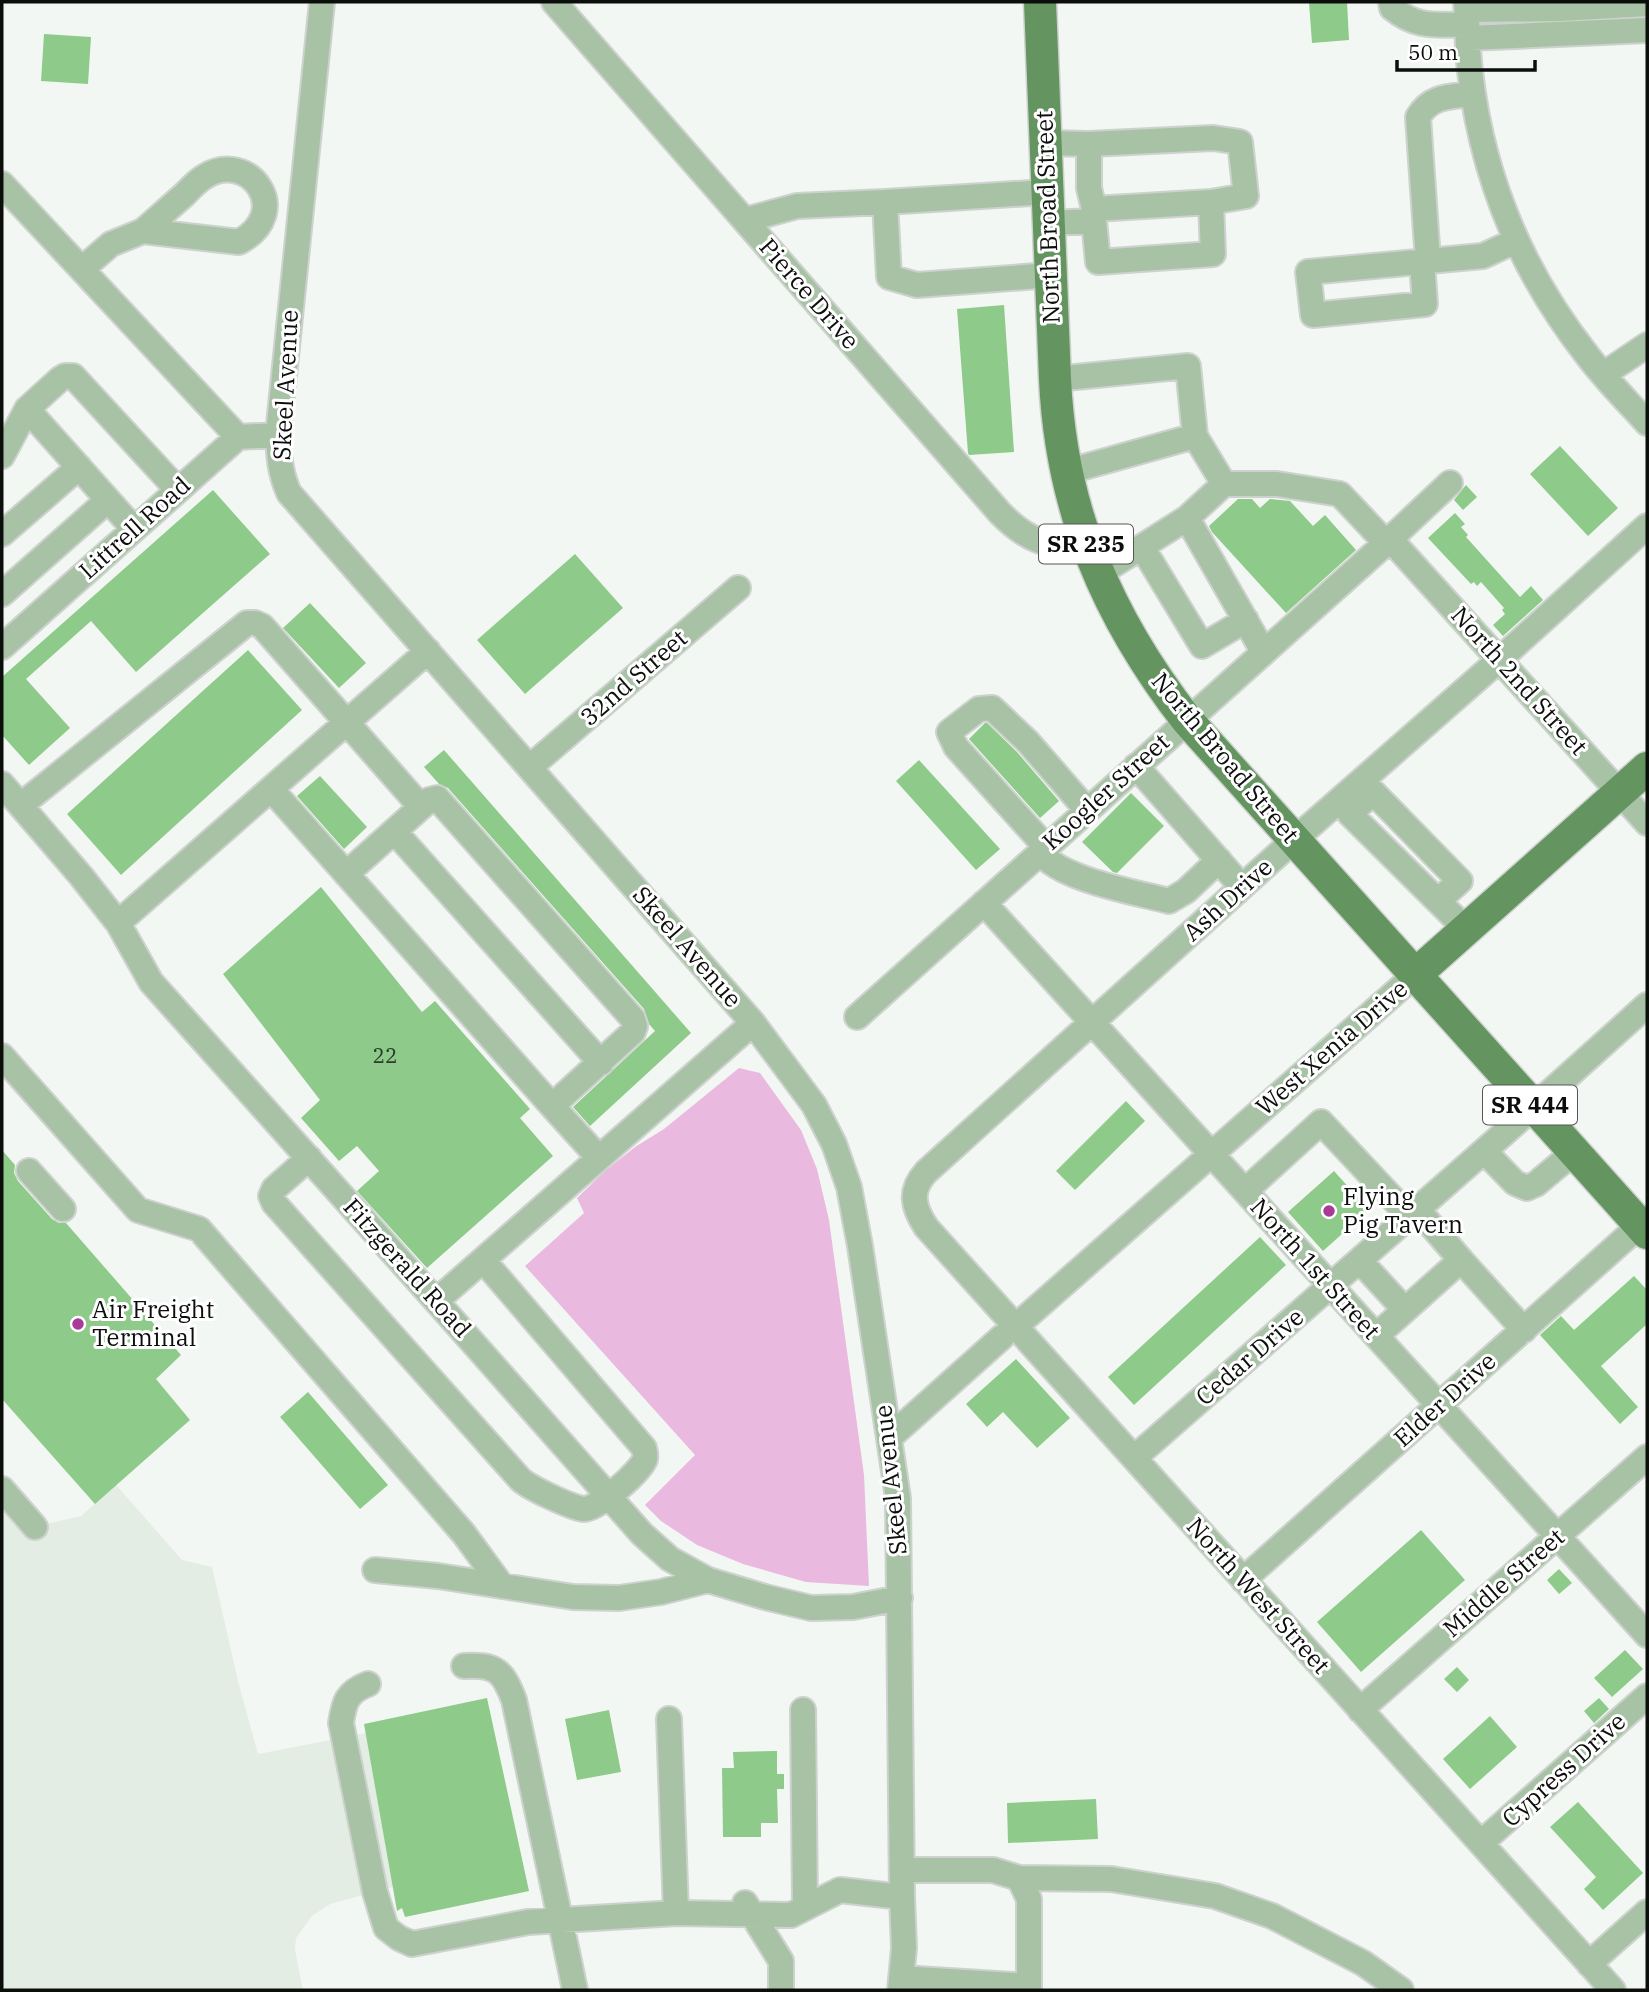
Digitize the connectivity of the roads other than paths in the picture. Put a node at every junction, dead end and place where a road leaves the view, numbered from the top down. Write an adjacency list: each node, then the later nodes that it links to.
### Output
1 (322, 2): 31 (street, Skeel Avenue)
2 (554, 2): 20 (street, Pierce Drive)
3 (1040, 2): 13 (main road, North Broad Street / SR 235)
4 (1391, 2): 8 (street)
5 (1647, 4): 6 (street)
6 (1568, 5): 7 (street); 10 (street)
7 (1533, 6): 8 (street); 11 (street)
8 (1467, 19): 11 (street); 12 (street)
9 (1647, 30): 10 (street)
10 (1569, 34): 11 (street)
11 (1534, 35)
12 (1473, 94): 22 (street); 23 (street)
13 (1045, 143): 14 (street); 18 (main road, North Broad Street / SR 235)
14 (1089, 144): 17 (street); 19 (street)
15 (2, 184): 24 (street)
16 (885, 202): 18 (street); 20 (street); 25 (street)
17 (1211, 202): 19 (street); 19 (street)
18 (1048, 208): 19 (street); 25 (main road, North Broad Street / SR 235)
19 (1094, 215)
20 (745, 220): 47 (street, Pierce Drive)
21 (143, 231): 24 (street)
22 (1515, 241): 23 (street); 27 (street)
23 (1425, 261): 23 (street)
24 (82, 269): 33 (street)
25 (1051, 275): 28 (main road, North Broad Street / SR 235)
26 (1647, 345): 27 (street)
27 (1604, 374): 30 (street)
28 (1055, 379): 32 (street); 36 (main road, North Broad Street / SR 235)
29 (27, 409): 34 (street); 35 (street); 39 (street)
30 (1647, 423)
31 (278, 435): 33 (street); 52 (street, Skeel Avenue)
32 (1195, 436): 36 (street); 38 (street)
33 (239, 437): 39 (street, Littrell Road)
34 (2, 456)
35 (79, 467): 40 (street); 44 (street)
36 (1066, 472): 47 (main road, North Broad Street / SR 235)
37 (1450, 483): 45 (street, Koogler Street)
38 (1224, 484): 41 (street); 45 (street, North 2nd Street)
39 (178, 490): 43 (street, Littrell Road)
40 (108, 500): 43 (street); 49 (street)
41 (1187, 518): 46 (street); 50 (street)
42 (1647, 526): 54 (street, Ash Drive)
43 (134, 529): 51 (street, Littrell Road)
44 (2, 534)
45 (1388, 541): 53 (street, Koogler Street); 54 (street, North 2nd Street)
46 (1142, 548): 47 (street); 50 (street)
47 (1093, 560): 55 (main road, North Broad Street / SR 235)
48 (737, 588): 58 (street, 32nd Street)
49 (2, 594)
50 (1246, 620): 53 (street)
51 (2, 646)
52 (428, 651): 56 (street); 58 (street, Skeel Avenue)
53 (1263, 651): 55 (street, Koogler Street)
54 (1499, 660): 62 (street, North 2nd Street); 65 (street, Ash Drive)
55 (1187, 720): 57 (street, Koogler Street); 69 (main road, North Broad Street / SR 235)
56 (346, 723): 61 (street); 63 (street); 64 (street)
57 (1136, 766): 66 (street, Koogler Street); 71 (street)
58 (530, 767): 80 (street, Skeel Avenue)
59 (1647, 768): 62 (main road, West Xenia Drive)
60 (2, 784): 63 (street, Fitzgerald Road)
61 (271, 789): 72 (street); 75 (street)
62 (1619, 792): 67 (street, North 2nd Street); 76 (main road, West Xenia Drive)
63 (21, 805): 75 (street, Fitzgerald Road)
64 (421, 807): 68 (street); 83 (street)
65 (1344, 807): 69 (street, Ash Drive); 76 (street)
66 (1087, 810): 70 (street, Koogler Street); 70 (street)
67 (1647, 823)
68 (394, 831): 72 (street); 83 (street)
69 (1294, 840): 73 (street, Ash Drive); 77 (main road, North Broad Street / SR 235)
70 (1043, 850): 71 (street); 74 (street, Koogler Street)
71 (1219, 860): 73 (street)
72 (346, 874): 84 (street)
73 (1242, 887): 81 (street, Ash Drive)
74 (984, 903): 79 (street, Koogler Street); 81 (street, North 1st Street)
75 (118, 923): 89 (street, Fitzgerald Road)
76 (1466, 929): 77 (main road, West Xenia Drive)
77 (1415, 975): 85 (main road, North Broad Street / SR 444); 88 (street, West Xenia Drive)
78 (1647, 1004): 85 (street, Cedar Drive)
79 (856, 1017)
80 (753, 1023): 90 (street); 107 (street, Skeel Avenue)
81 (1092, 1023): 88 (street, North 1st Street); 93 (street, Ash Drive)
82 (2, 1056): 117 (street)
83 (601, 1063): 84 (street)
84 (552, 1106): 90 (street)
85 (1533, 1108): 86 (street, Cedar Drive); 87 (main road, North Broad Street / SR 444)
86 (1484, 1152): 87 (street); 95 (street, Cedar Drive)
87 (1573, 1153): 96 (main road, North Broad Street / SR 444)
88 (1211, 1154): 92 (street, North 1st Street); 104 (street, West Xenia Drive)
89 (309, 1158): 101 (street, Fitzgerald Road); 111 (street)
90 (599, 1158): 97 (street)
91 (29, 1171): 94 (street)
92 (1245, 1191): 95 (street); 100 (street, North 1st Street)
93 (915, 1197): 104 (street, North West Street)
94 (63, 1209)
95 (1414, 1213): 98 (street); 99 (street, Cedar Drive)
96 (1645, 1226): 103 (street, Elder Drive)
97 (483, 1260): 101 (street); 111 (street)
98 (1461, 1260): 102 (street); 103 (street)
99 (1360, 1261): 100 (street, Cedar Drive); 102 (street)
100 (1331, 1286): 105 (street, North 1st Street); 109 (street, Cedar Drive)
101 (436, 1301): 111 (street, Fitzgerald Road)
102 (1405, 1310): 105 (street)
103 (1524, 1329): 106 (street, Elder Drive)
104 (1009, 1332): 107 (street, West Xenia Drive); 109 (street, North West Street)
105 (1376, 1336): 106 (street, North 1st Street)
106 (1439, 1405): 113 (street, North 1st Street); 116 (street, Elder Drive)
107 (889, 1438): 118 (street, Skeel Avenue)
108 (1647, 1457): 113 (street, Middle Street)
109 (1134, 1458): 116 (street, North West Street)
110 (2, 1489): 112 (street)
111 (608, 1496): 115 (street, Fitzgerald Road)
112 (35, 1527)
113 (1557, 1536): 119 (street, North 1st Street); 124 (street, Middle Street)
114 (375, 1570): 117 (street)
115 (708, 1580): 117 (street); 118 (street, Fitzgerald Road)
116 (1243, 1580): 124 (street, North West Street)
117 (502, 1586)
118 (900, 1598): 127 (street, Skeel Avenue)
119 (1647, 1635)
120 (464, 1666): 134 (street)
121 (368, 1684): 134 (street)
122 (1647, 1696): 126 (street, Cypress Drive)
123 (803, 1710): 131 (street)
124 (1360, 1710): 126 (street, North West Street)
125 (669, 1719): 133 (street)
126 (1481, 1843): 135 (street, North West Street)
127 (902, 1870): 128 (street); 129 (street, Skeel Avenue)
128 (1019, 1878): 137 (street); 140 (street)
129 (902, 1897): 131 (street); 136 (street, Skeel Avenue)
130 (747, 1906): 131 (street); 133 (street); 139 (street)
131 (805, 1908)
132 (1647, 1912): 135 (street)
133 (676, 1913): 134 (street)
134 (560, 1920): 138 (street)
135 (1590, 1964): 141 (street, North West Street)
136 (901, 1984): 137 (street)
137 (1029, 1988)
138 (575, 1990)
139 (781, 1990)
140 (1401, 1990)
141 (1613, 1990)

